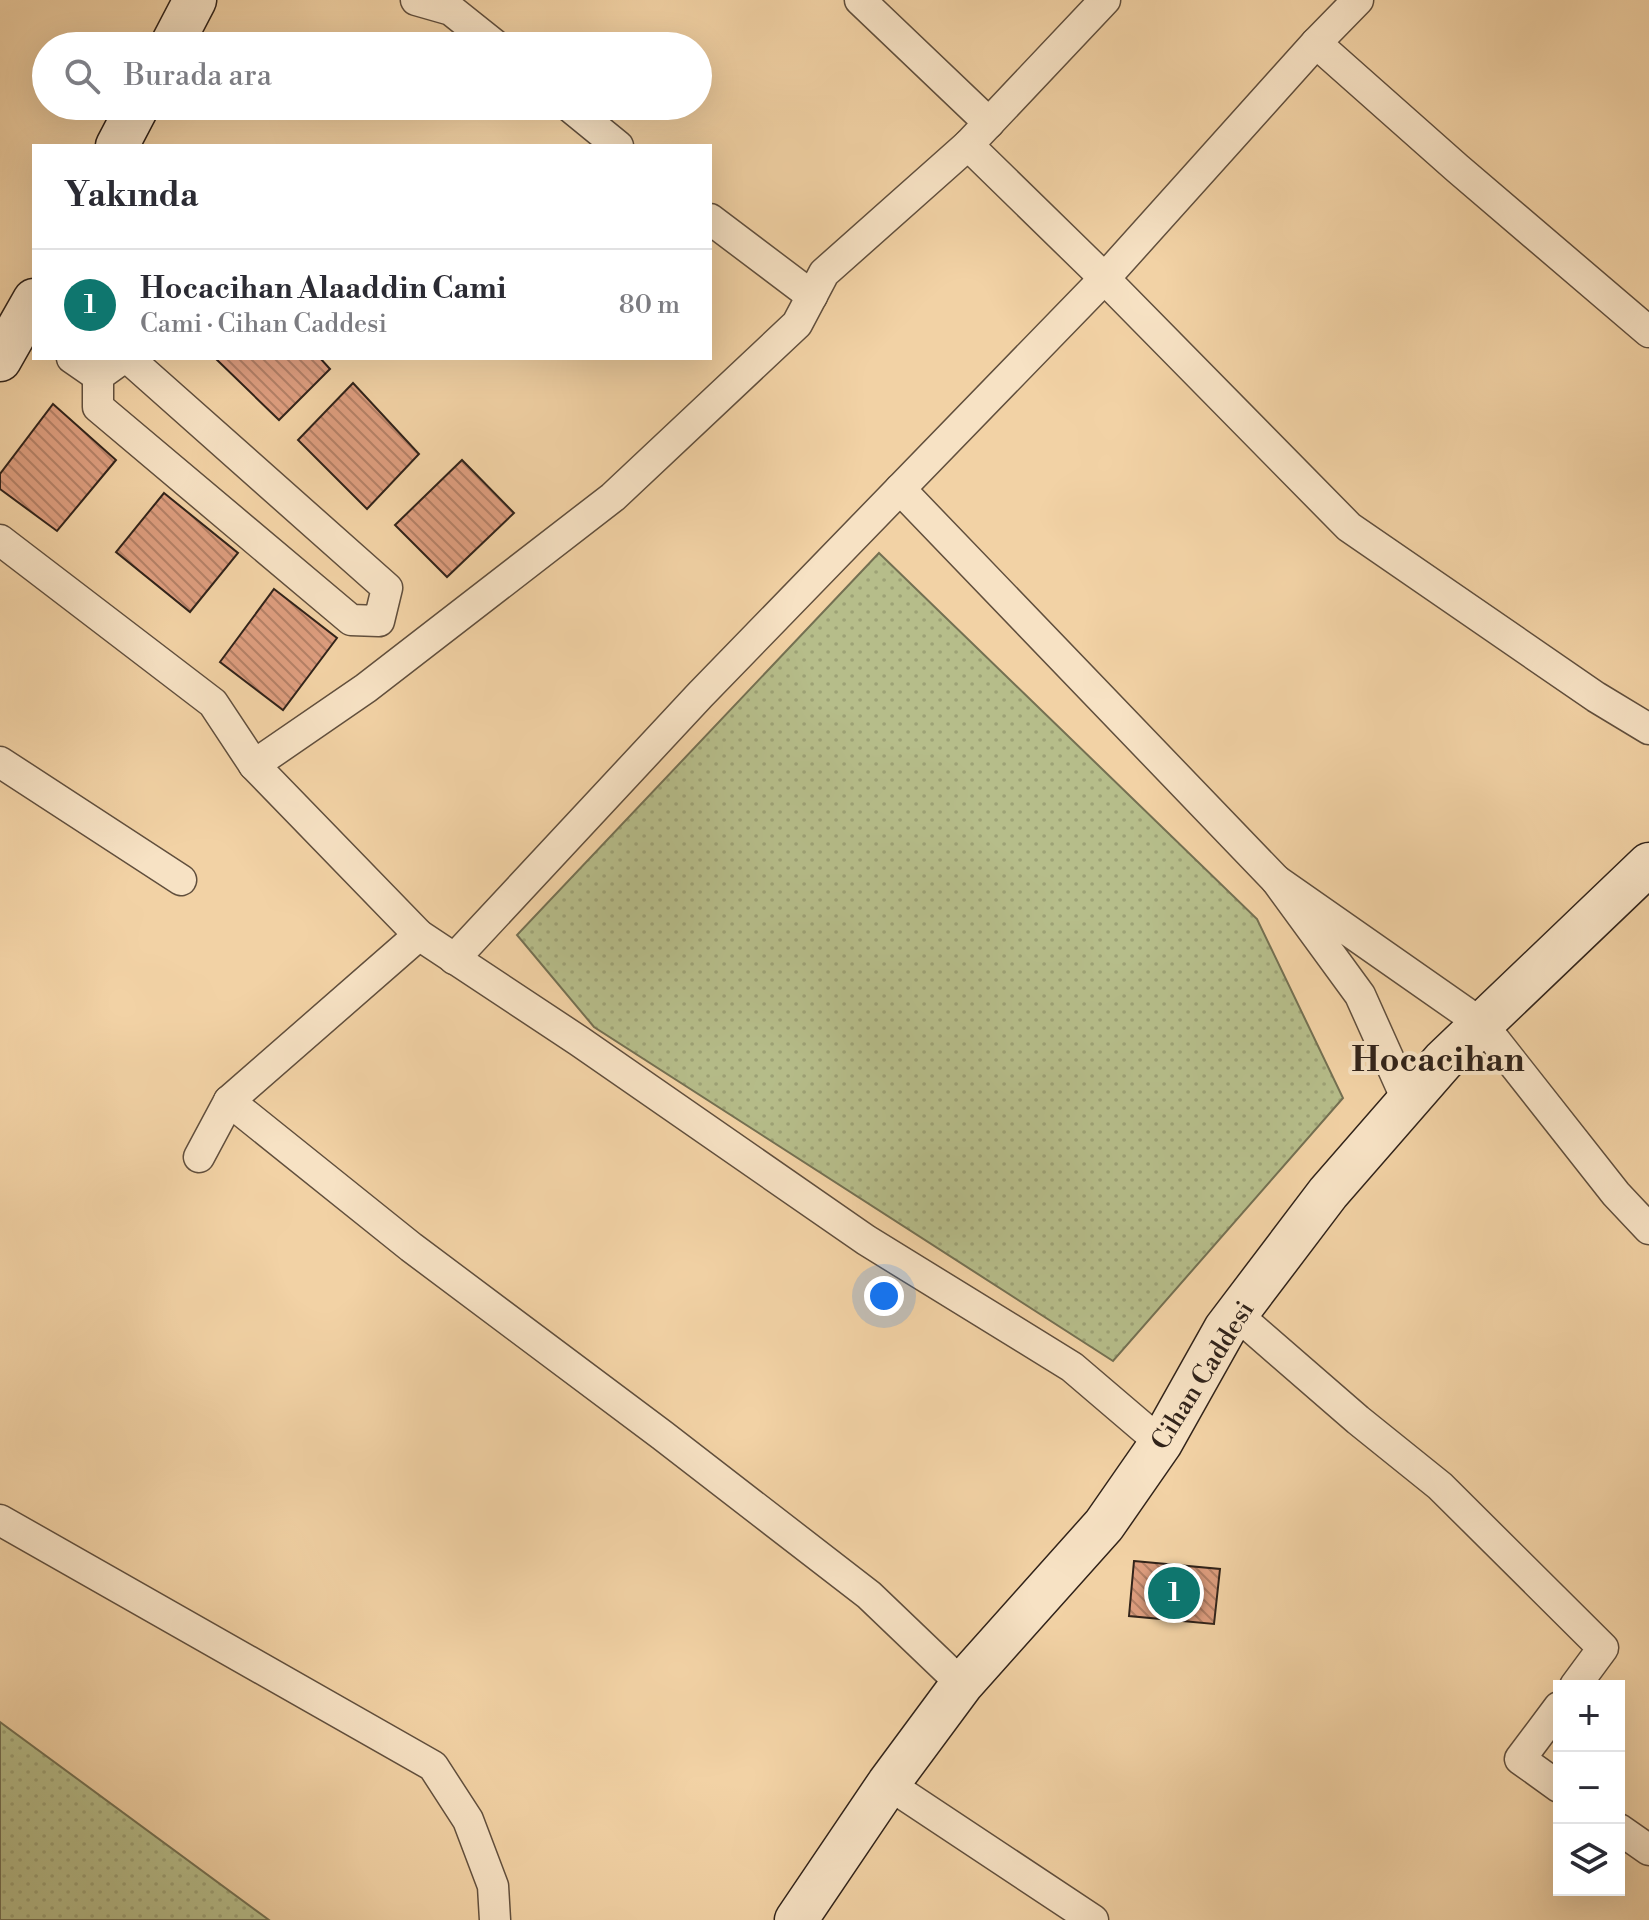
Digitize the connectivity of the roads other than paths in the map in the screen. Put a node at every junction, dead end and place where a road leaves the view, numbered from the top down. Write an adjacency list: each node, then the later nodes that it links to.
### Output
1 (195, 0): 6 (street)
2 (416, 0): 7 (street)
3 (860, 0): 11 (street)
4 (1105, 0): 11 (street)
5 (1358, 0): 8 (street)
6 (178, 32)
7 (478, 32)
8 (1316, 43): 16 (street); 18 (street)
9 (131, 120): 12 (street)
10 (586, 120): 13 (street)
11 (989, 123): 14 (street)
12 (118, 144)
13 (616, 144)
14 (968, 145): 16 (street); 17 (street)
15 (712, 221): 17 (street)
16 (1104, 279): 23 (street); 27 (street)
17 (812, 296): 26 (street)
18 (1649, 332)
19 (75, 360): 22 (street)
20 (123, 360): 22 (street)
21 (128, 360): 25 (street)
22 (98, 376): 25 (street)
23 (900, 489): 32 (street); 34 (street)
24 (0, 540): 29 (street)
25 (379, 621): 26 (street)
26 (411, 653): 29 (street)
27 (1649, 729)
28 (0, 762): 31 (street)
29 (254, 765): 33 (street)
30 (1649, 864): 35 (street, Cihan Caddesi)
31 (181, 880)
32 (1276, 880): 35 (street); 37 (street)
33 (419, 935): 34 (street); 36 (street)
34 (454, 959): 41 (street)
35 (1482, 1024): 37 (street, Cihan Caddesi); 39 (street)
36 (229, 1101): 38 (street); 44 (street)
37 (1408, 1102): 40 (street, Cihan Caddesi)
38 (199, 1157)
39 (1649, 1229)
40 (1236, 1314): 41 (street, Cihan Caddesi); 43 (street)
41 (1161, 1443): 44 (street, Cihan Caddesi)
42 (0, 1520): 50 (street)
43 (1579, 1680)
44 (962, 1684): 47 (street, Cihan Caddesi)
45 (1553, 1715): 46 (street)
46 (1553, 1783)
47 (888, 1784): 51 (street, Cihan Caddesi); 52 (street)
48 (1625, 1833): 49 (street)
49 (1649, 1850)
50 (495, 1920)
51 (796, 1920)
52 (1093, 1920)

